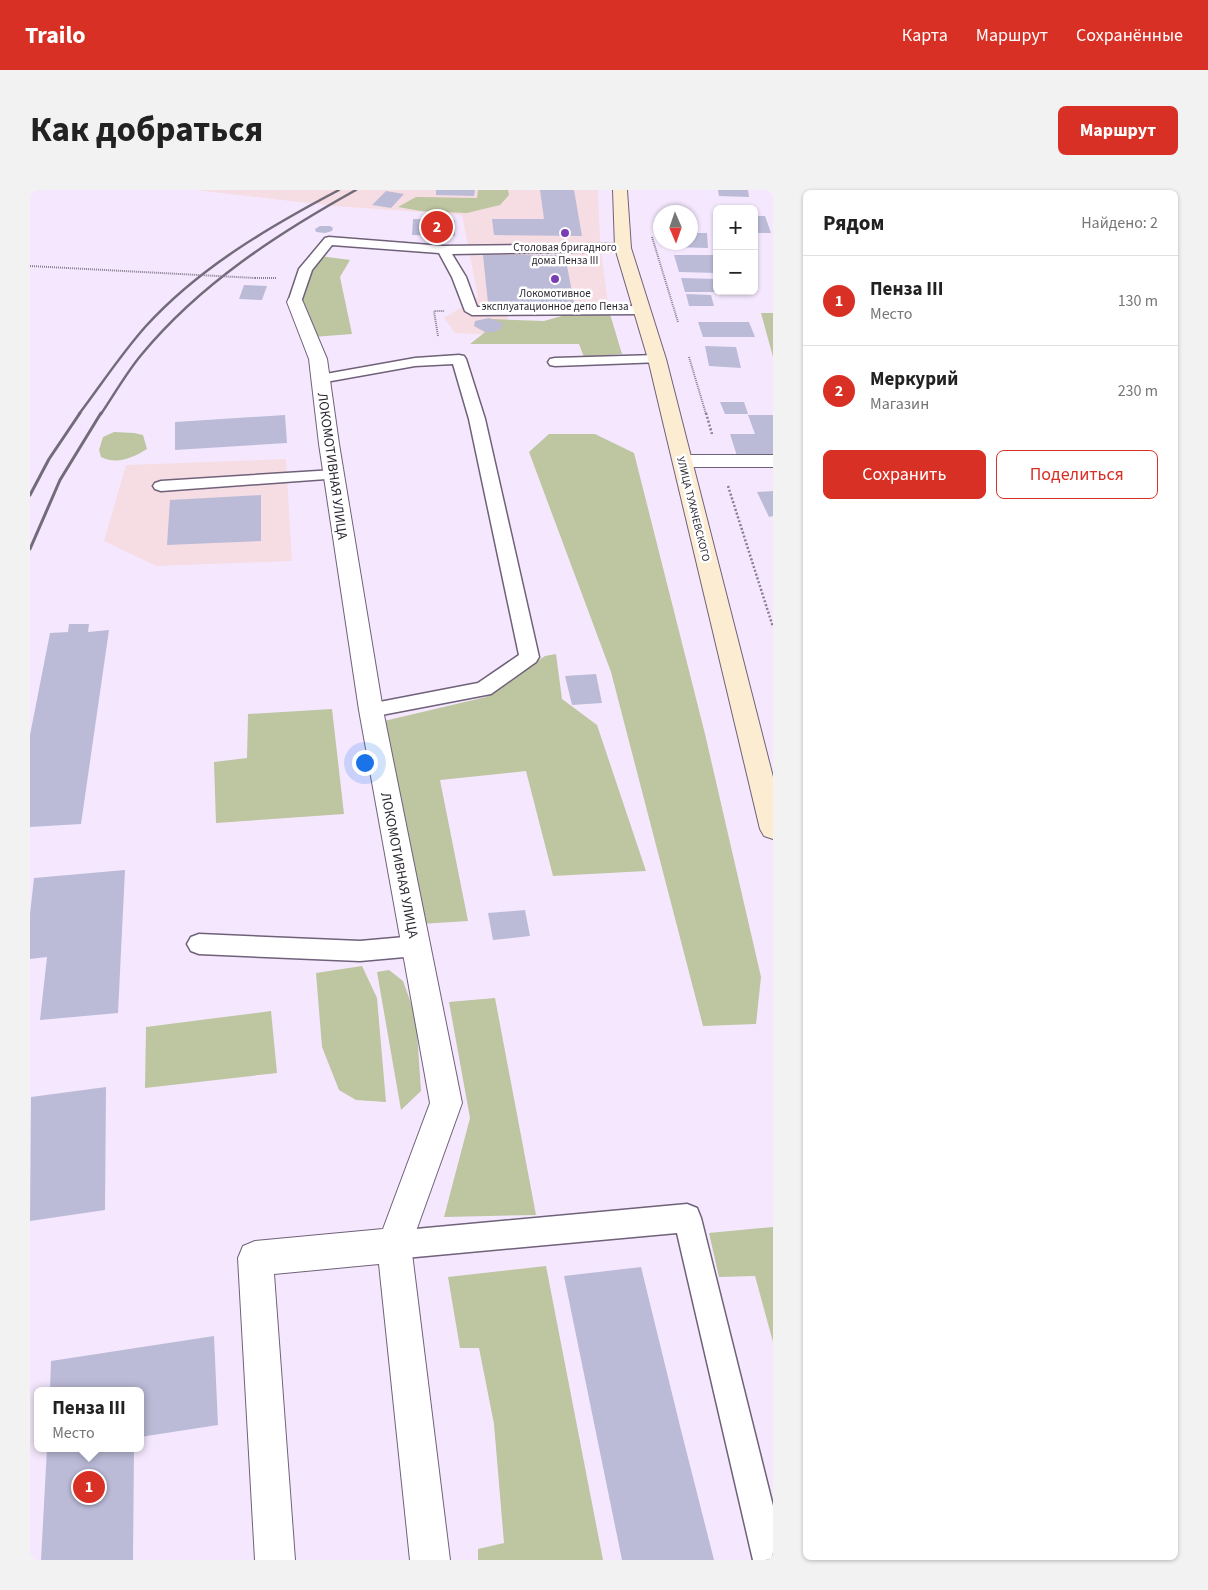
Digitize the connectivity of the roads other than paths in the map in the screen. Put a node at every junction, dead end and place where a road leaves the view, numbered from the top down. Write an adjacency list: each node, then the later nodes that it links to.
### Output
1 (620, 190): 2 (main road, УЛИЦА ТУХАЧЕВСКОГО)
2 (623, 248): 3 (lane); 5 (main road, УЛИЦА ТУХАЧЕВСКОГО)
3 (443, 250): 4 (lane); 5 (lane)
4 (295, 302): 8 (street, ЛОКОМОТИВНАЯ УЛИЦА)
5 (642, 310): 6 (main road, УЛИЦА ТУХАЧЕВСКОГО)
6 (657, 359): 7 (lane); 9 (main road, УЛИЦА ТУХАЧЕВСКОГО)
7 (555, 362)
8 (320, 379): 11 (street, ЛОКОМОТИВНАЯ УЛИЦА); 13 (lane)
9 (683, 461): 10 (street); 14 (main road, УЛИЦА ТУХАЧЕВСКОГО)
10 (773, 461)
11 (334, 476): 12 (lane); 13 (street, ЛОКОМОТИВНАЯ УЛИЦА)
12 (161, 486)
13 (371, 710): 16 (street, ЛОКОМОТИВНАЯ УЛИЦА)
14 (773, 829)
15 (200, 944): 16 (lane)
16 (416, 946): 17 (street, ЛОКОМОТИВНАЯ УЛИЦА)
17 (394, 1245): 18 (street); 19 (street); 20 (lane)
18 (275, 1560)
19 (430, 1560)
20 (770, 1560)

